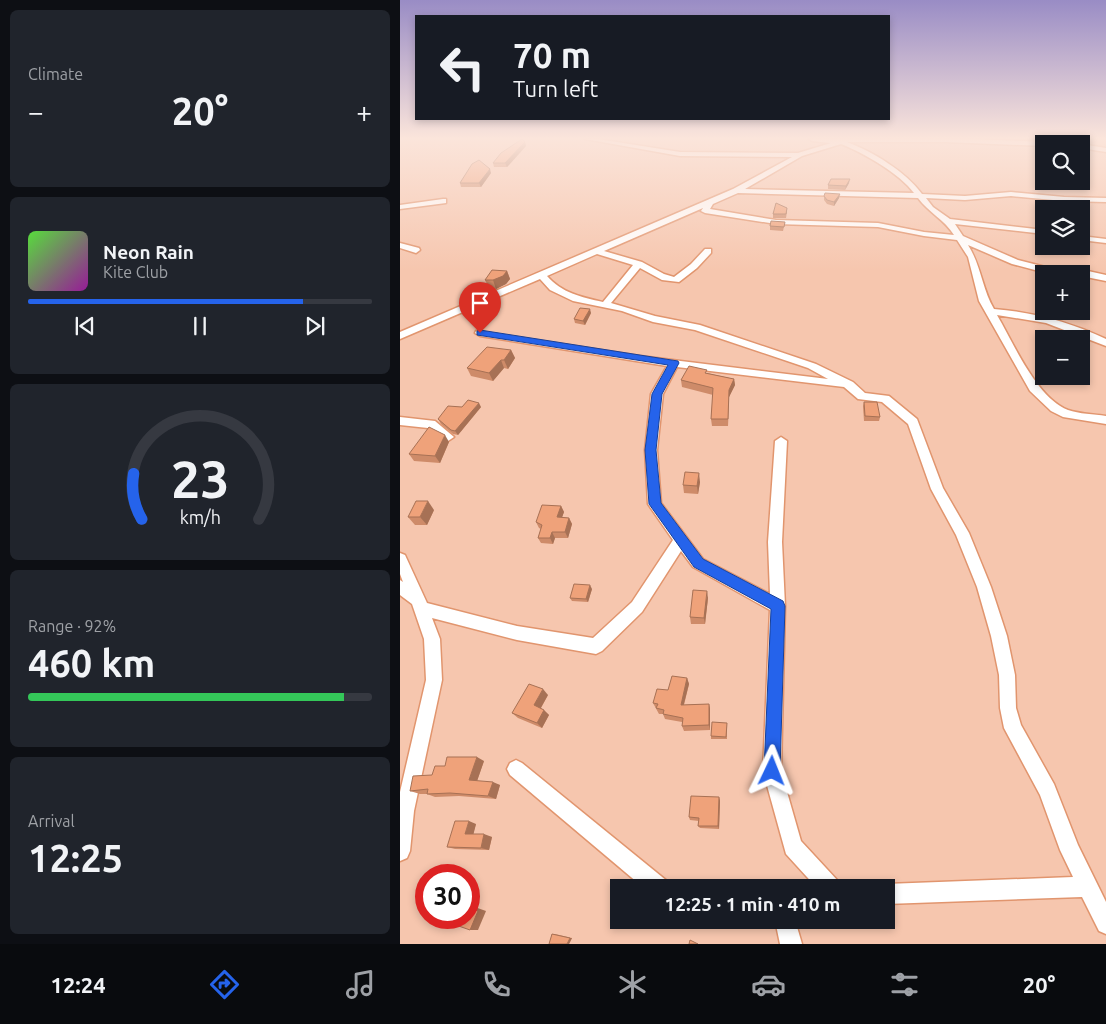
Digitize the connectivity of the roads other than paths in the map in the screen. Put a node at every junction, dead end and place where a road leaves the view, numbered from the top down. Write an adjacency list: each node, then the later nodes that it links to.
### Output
1 (750, 183): 3 (street)
2 (910, 183): 4 (street)
3 (736, 191): 4 (street); 7 (street)
4 (922, 196): 5 (street); 9 (street)
5 (1106, 200)
6 (443, 201): 8 (street)
7 (711, 202): 11 (street); 16 (street)
8 (400, 207)
9 (948, 221): 10 (street); 11 (street)
10 (1035, 231)
11 (960, 238): 20 (street); 22 (street)
12 (1090, 239): 13 (street)
13 (1106, 241)
14 (400, 245): 15 (street)
15 (416, 250)
16 (595, 251): 18 (street); 19 (street)
17 (708, 251): 18 (street)
18 (639, 264): 21 (street)
19 (541, 274): 21 (street); 24 (street)
20 (1106, 278)
21 (605, 305): 27 (street)
22 (990, 312): 25 (street); 28 (street)
23 (480, 333): 26 (street)
24 (400, 336)
25 (1106, 343)
26 (674, 363): 27 (street); 32 (street)
27 (849, 385): 41 (street)
28 (1106, 420)
29 (400, 421): 30 (street)
30 (448, 436)
31 (781, 441): 36 (street)
32 (681, 539): 35 (street); 36 (street)
33 (400, 559): 35 (street)
34 (400, 587): 35 (street)
35 (420, 604): 38 (street)
36 (778, 606): 40 (street)
37 (516, 769): 39 (street)
38 (400, 851)
39 (649, 879)
40 (822, 879)
41 (1088, 887): 42 (street); 43 (street)
42 (895, 894)
43 (1106, 924)
44 (787, 929): 45 (street)
45 (791, 944)

